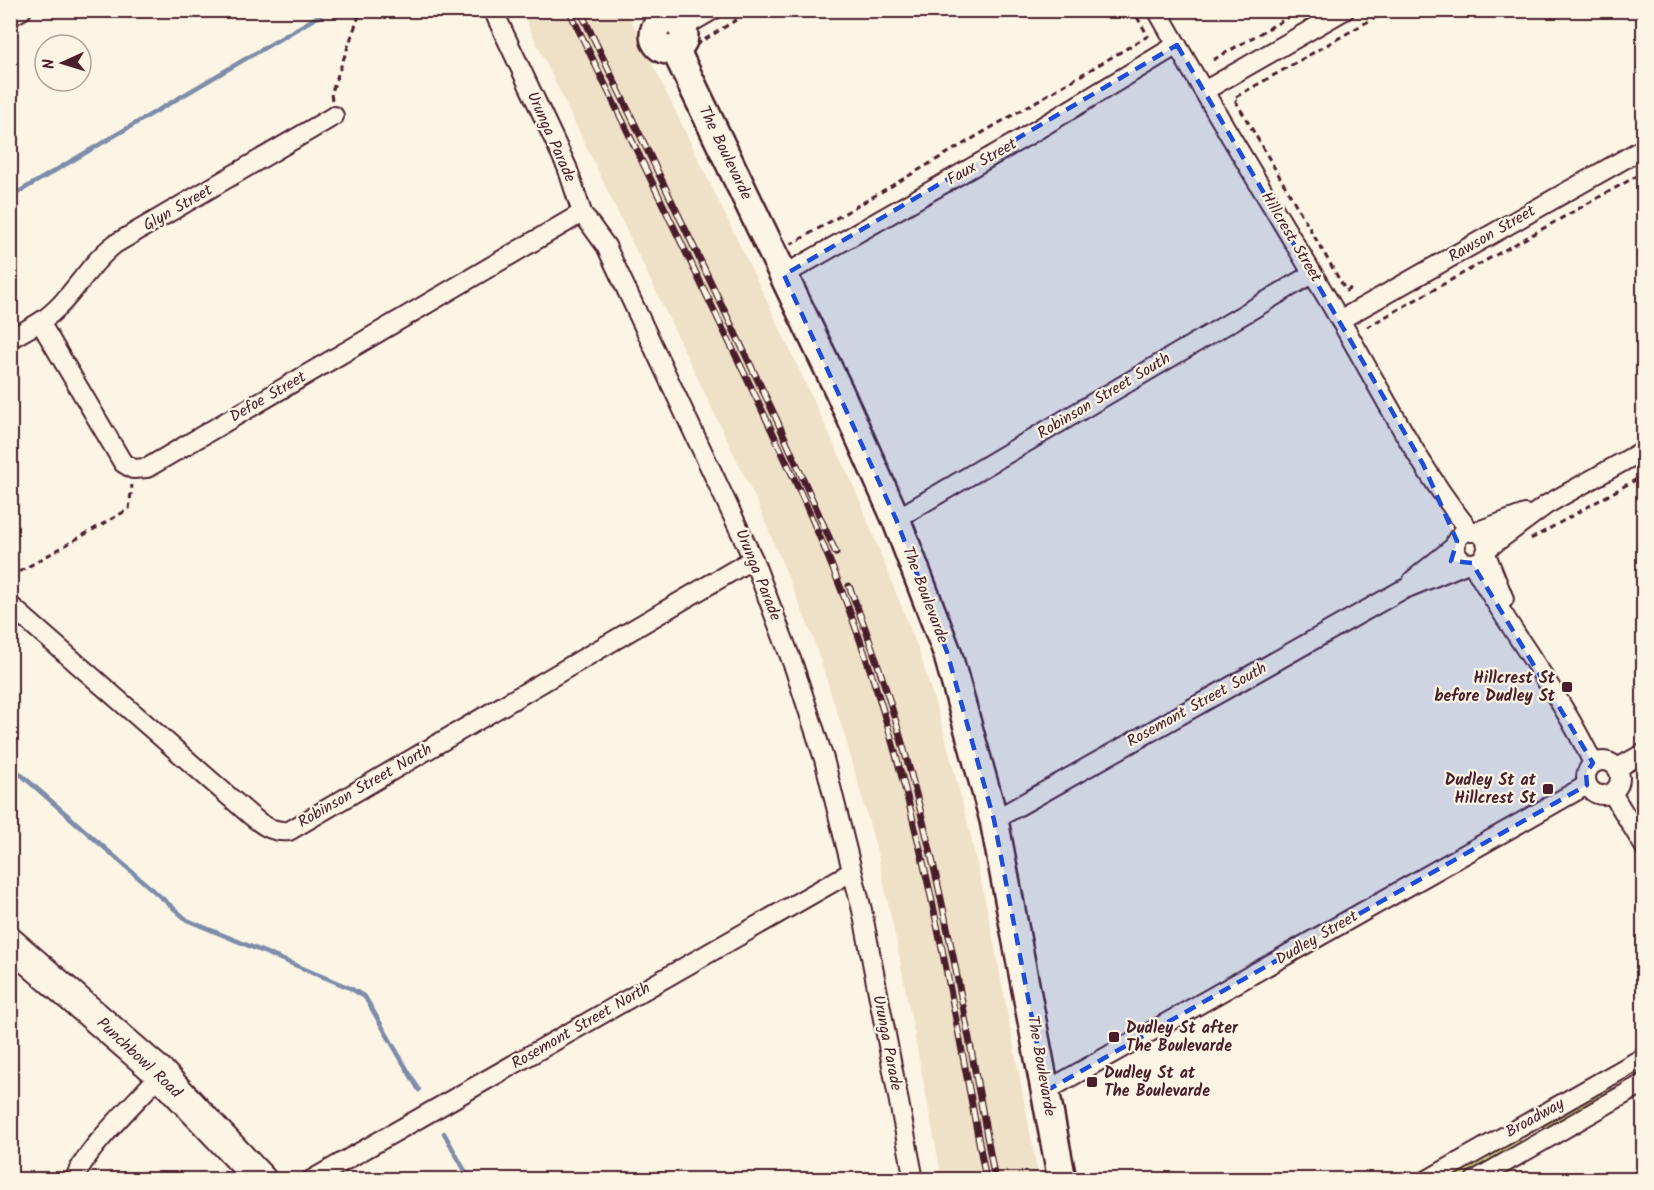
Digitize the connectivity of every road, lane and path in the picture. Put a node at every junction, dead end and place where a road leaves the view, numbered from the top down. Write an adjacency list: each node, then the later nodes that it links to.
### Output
1 (22, 10): 11 (street)
2 (361, 10): 16 (path)
3 (492, 10): 19 (street, Urunga Parade)
4 (713, 10): 12 (street)
5 (752, 10): 12 (path)
6 (1133, 10): 20 (path)
7 (1157, 10): 13 (street, Hillcrest Street)
8 (1301, 10): 14 (path)
9 (1346, 10): 15 (street)
10 (1389, 10): 23 (path, Hillcrest Street)
11 (10, 17)
12 (675, 33): 22 (street, The Boulevarde)
13 (1177, 45): 15 (street, Hillcrest Street); 22 (street, Faux Street)
14 (1213, 60)
15 (1204, 91): 21 (street, Hillcrest Street)
16 (334, 116): 27 (street, Glyn Street)
17 (1644, 148): 26 (street, Rawson Street)
18 (1644, 172): 28 (path, Rawson Street)
19 (582, 213): 31 (street, Defoe Street); 38 (street, Urunga Parade)
20 (787, 234)
21 (1312, 273): 26 (street, Hillcrest Street); 34 (street, Robinson Street South)
22 (784, 275): 34 (street, The Boulevarde)
23 (1351, 288)
24 (10, 304): 25 (path)
25 (18, 317)
26 (1340, 320): 35 (street, Hillcrest Street)
27 (40, 322): 29 (street); 31 (street)
28 (1367, 327)
29 (10, 339)
30 (1644, 450): 33 (street, Rosemont Street South)
31 (133, 469): 39 (path)
32 (1644, 475): 36 (path)
33 (1546, 505): 35 (street, Rosemont Street South); 37 (street, Rosemont Street South)
34 (896, 519): 47 (street, The Boulevarde)
35 (1465, 537): 37 (street); 37 (street); 40 (street, Rosemont Street South)
36 (1524, 543)
37 (1478, 557): 40 (street, Rosemont Street South); 43 (street)
38 (753, 559): 41 (street, Robinson Street North); 49 (street, Urunga Parade)
39 (10, 577)
40 (1400, 591): 47 (street, Rosemont Street South)
41 (10, 606)
42 (1644, 753): 44 (street)
43 (1593, 763): 44 (street); 45 (street)
44 (1617, 768): 46 (street)
45 (1587, 785): 46 (street); 54 (street, Dudley Street)
46 (1611, 792): 48 (street)
47 (994, 820): 54 (street, The Boulevarde)
48 (1644, 846)
49 (851, 872): 55 (street, Urunga Parade); 58 (street, Rosemont Street North)
50 (10, 943): 52 (main road, Punchbowl Road)
51 (1644, 1057): 60 (street, Broadway)
52 (160, 1074): 56 (street); 57 (main road, Punchbowl Road)
53 (1644, 1083): 61 (street, Broadway)
54 (1046, 1091): 59 (street, The Boulevarde)
55 (910, 1178)
56 (75, 1179)
57 (261, 1179)
58 (311, 1179)
59 (1062, 1179)
60 (1427, 1179)
61 (1475, 1179)

